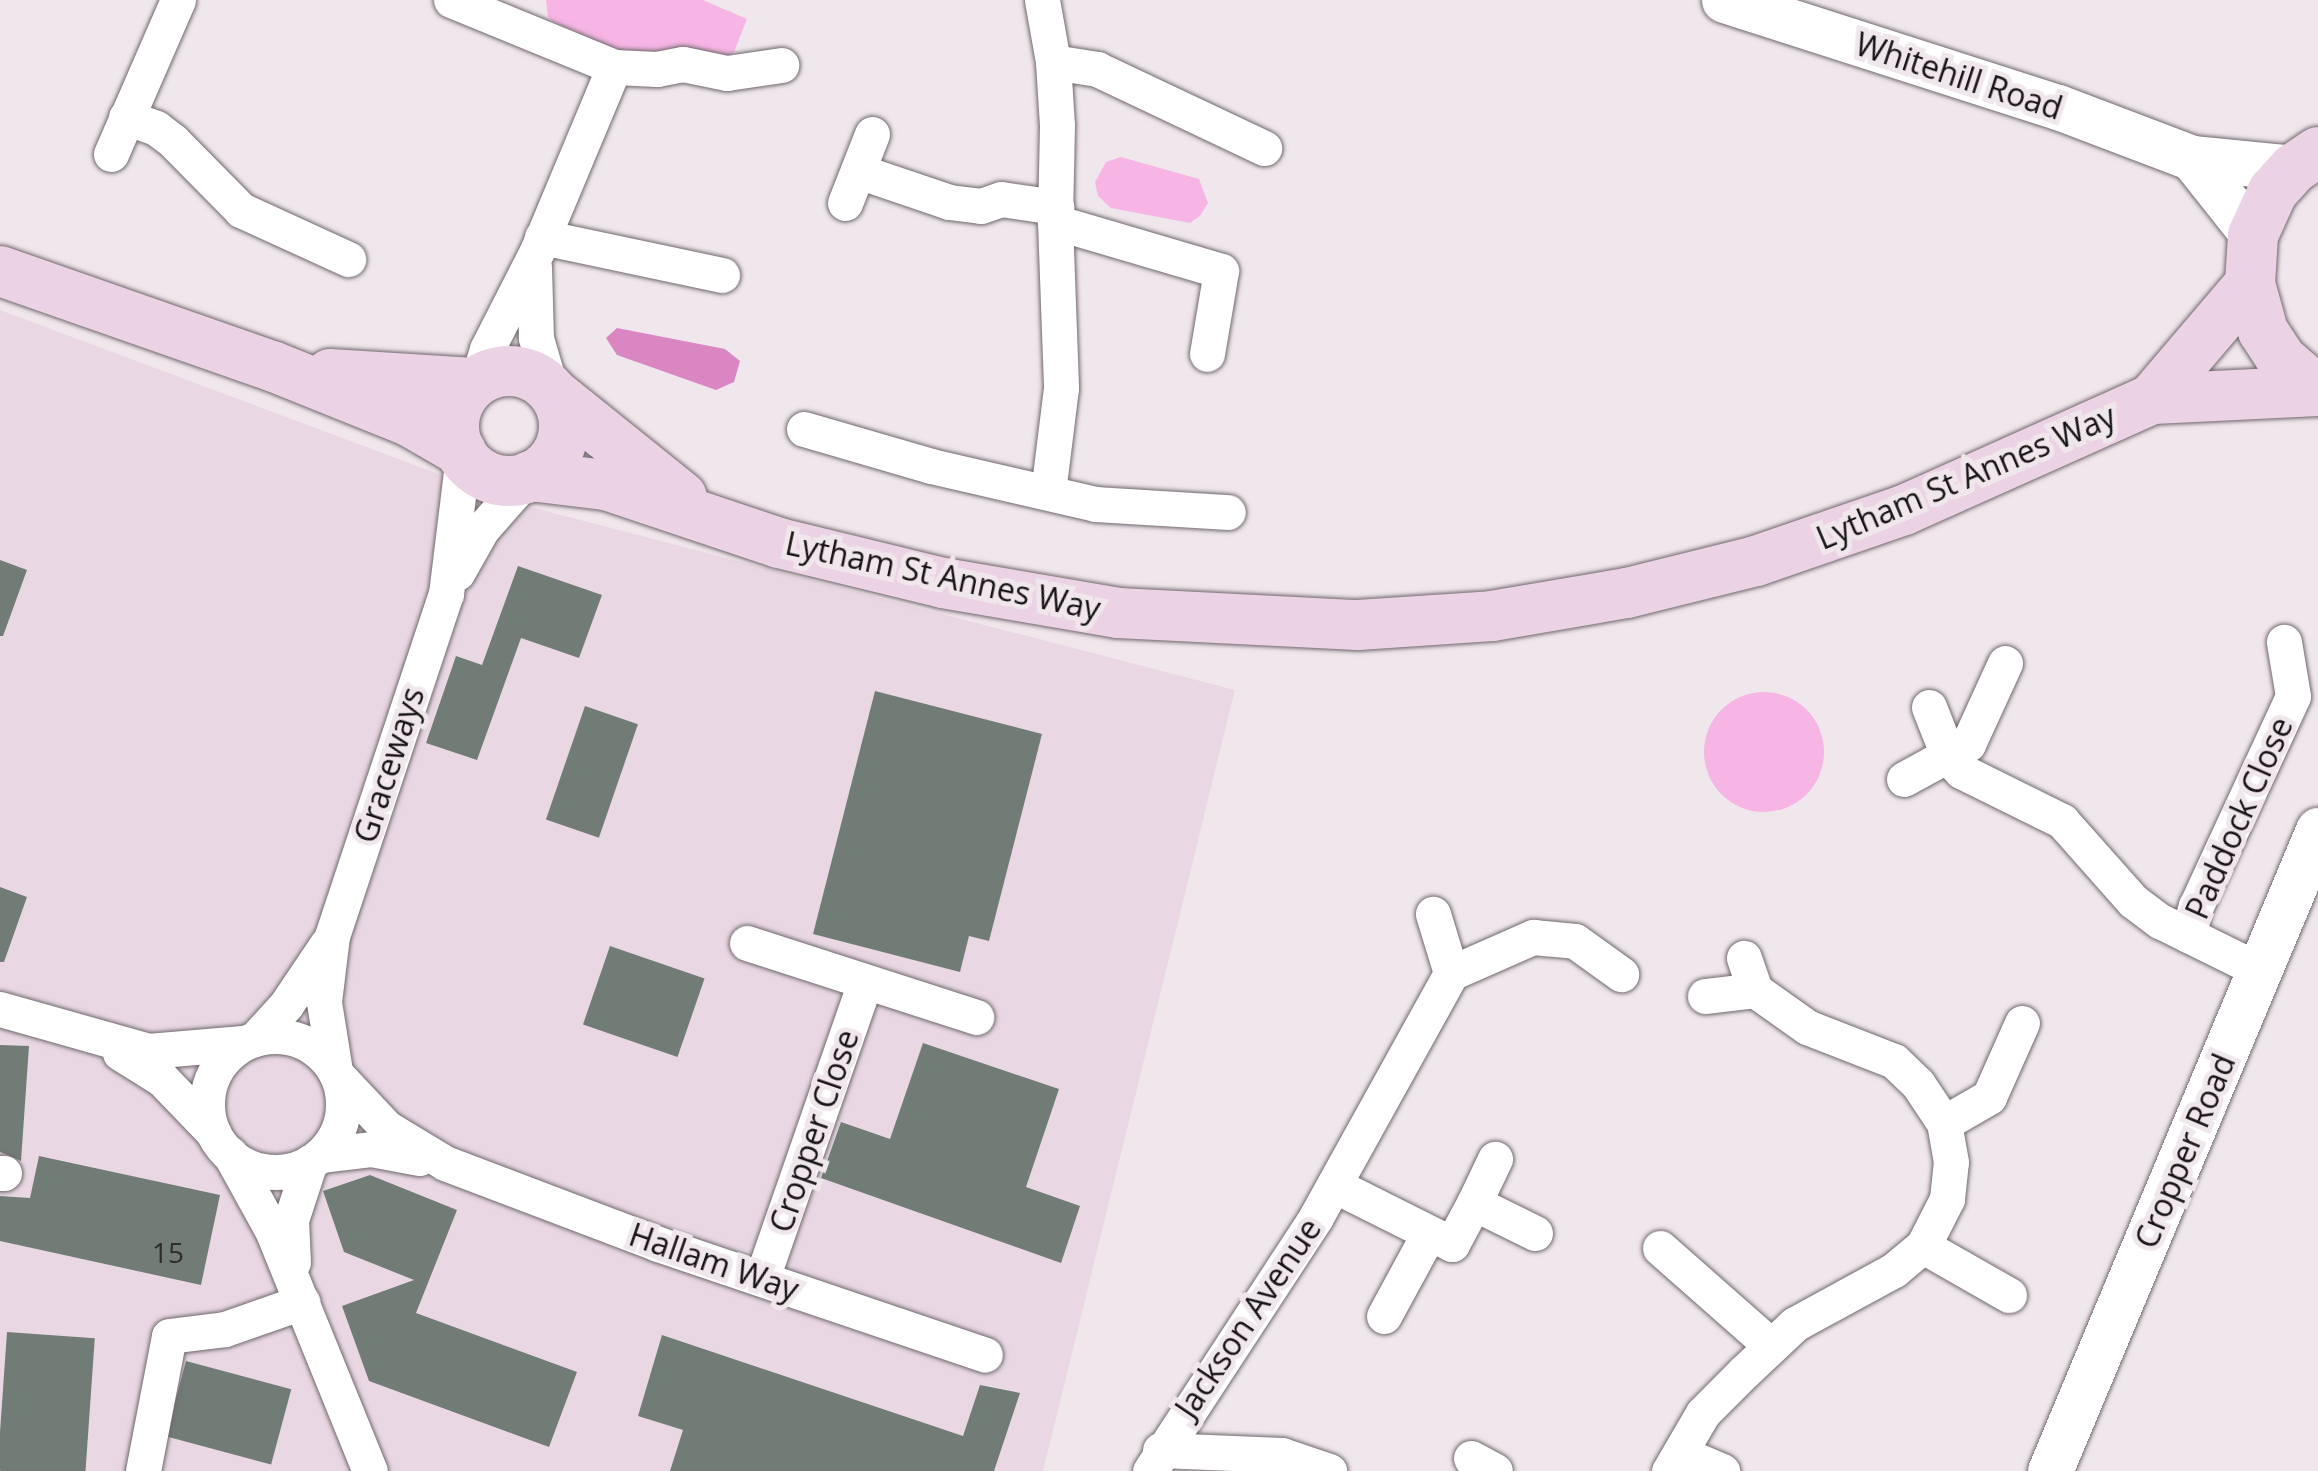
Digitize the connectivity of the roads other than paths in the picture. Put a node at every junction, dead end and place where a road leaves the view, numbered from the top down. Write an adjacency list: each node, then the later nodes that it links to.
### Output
1 (178, 0): 9 (street)
2 (451, 0): 5 (street)
3 (1042, 0): 6 (street)
4 (1724, 0): 13 (street, Whitehill Road)
5 (521, 13): 8 (street)
6 (1053, 62): 11 (street); 15 (street)
7 (780, 65): 8 (street)
8 (614, 67): 16 (street)
9 (126, 117): 12 (street); 17 (street)
10 (872, 134): 15 (street)
11 (1264, 148)
12 (111, 154)
13 (2192, 158): 14 (street, Whitehill Road); 18 (street)
14 (2306, 160): 18 (main road, Lytham St Annes Way)
15 (1055, 215): 21 (street); 30 (street)
16 (540, 244): 20 (street); 23 (street); 25 (street)
17 (348, 259)
18 (2251, 259): 24 (main road); 26 (main road, Lytham St Annes Way)
19 (0, 271): 22 (main road)
20 (722, 274)
21 (1208, 354)
22 (272, 366): 23 (main road); 28 (main road)
23 (476, 382): 25 (main road); 28 (main road)
24 (2318, 391): 26 (main road, Lytham St Annes Way)
25 (552, 392): 29 (main road); 32 (main road, Lytham St Annes Way)
26 (2152, 399): 32 (main road, Lytham St Annes Way)
27 (804, 429): 30 (street)
28 (462, 453): 29 (main road); 33 (street, Graceways)
29 (529, 477): 32 (main road, Lytham St Annes Way); 33 (street, Graceways)
30 (1048, 492): 31 (street)
31 (1228, 512)
32 (718, 522)
33 (446, 594): 41 (street, Graceways)
34 (2284, 642): 42 (street, Paddock Close)
35 (2006, 663): 37 (street)
36 (1929, 707): 37 (street)
37 (1948, 758): 38 (street); 42 (street, Paddock Close)
38 (1904, 780)
39 (2318, 830): 44 (street, Cropper Road)
40 (1433, 914): 45 (street)
41 (332, 936): 53 (street, Graceways); 54 (street, Graceways)
42 (2188, 936): 44 (street, Paddock Close)
43 (747, 943): 47 (street)
44 (2259, 970): 78 (street, Cropper Road)
45 (1451, 973): 46 (street); 60 (street, Jackson Avenue)
46 (1621, 974)
47 (865, 983): 50 (street); 66 (street, Cropper Close)
48 (1705, 996): 55 (street)
49 (0, 1009): 52 (street)
50 (976, 1017)
51 (2022, 1024): 55 (street)
52 (93, 1039): 53 (street); 56 (street)
53 (249, 1041): 54 (street); 56 (street)
54 (336, 1073): 57 (street); 59 (street, Hallam Way)
55 (1944, 1123): 64 (street)
56 (222, 1143): 57 (street); 68 (street)
57 (315, 1159): 59 (street, Hallam Way); 68 (street)
58 (1495, 1159): 61 (street)
59 (444, 1162): 66 (street, Hallam Way)
60 (1334, 1185): 62 (street, Jackson Avenue); 72 (street, Jackson Avenue)
61 (1474, 1204): 62 (street); 63 (street)
62 (1429, 1233): 69 (street)
63 (1535, 1233)
64 (1923, 1246): 67 (street); 70 (street)
65 (1660, 1248): 70 (street)
66 (762, 1278): 71 (street, Hallam Way)
67 (2010, 1296)
68 (302, 1302): 74 (street); 75 (street)
69 (1384, 1316)
70 (1771, 1346): 73 (street)
71 (985, 1356)
72 (1155, 1460): 76 (street, Jackson Avenue)
73 (1674, 1462): 77 (street)
74 (143, 1471)
75 (370, 1471)
76 (1329, 1471)
77 (1722, 1471)
78 (2050, 1471)

